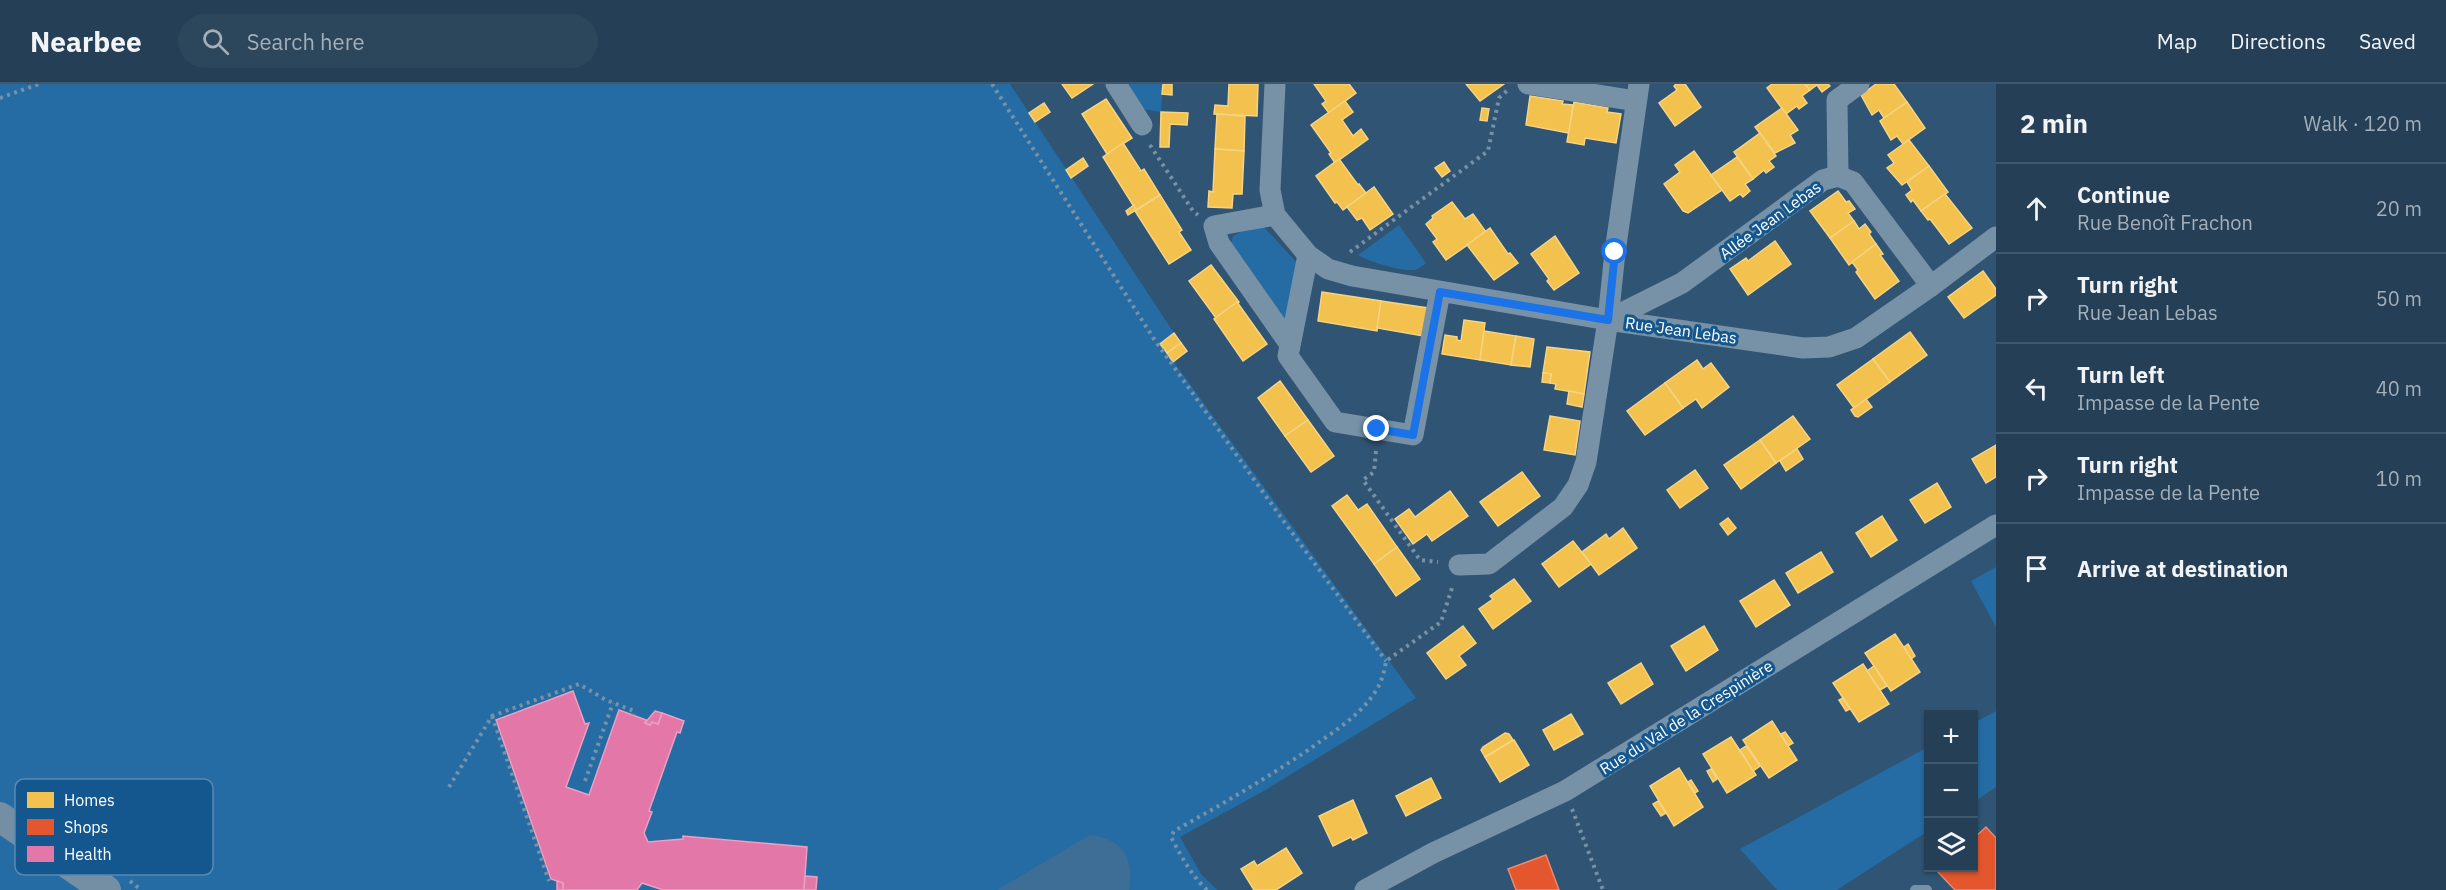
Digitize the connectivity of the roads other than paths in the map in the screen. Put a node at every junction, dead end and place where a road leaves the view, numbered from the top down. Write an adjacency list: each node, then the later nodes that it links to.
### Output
1 (1116, 84): 6 (street)
2 (1275, 84): 8 (street)
3 (1528, 84): 5 (street)
4 (1858, 84): 7 (street)
5 (1638, 93): 13 (street)
6 (1142, 125)
7 (1838, 176): 11 (street, Allée Jean Lebas); 13 (street, Allée Jean Lebas)
8 (1275, 216): 10 (street, Rue Jean Lebas); 14 (street)
9 (1996, 237): 11 (street, Rue Jean Lebas)
10 (1308, 255): 12 (street, Rue Jean Lebas); 14 (street)
11 (1931, 285): 13 (street, Rue Jean Lebas)
12 (1440, 292): 13 (street, Rue Jean Lebas); 14 (street)
13 (1608, 320): 16 (street)
14 (1289, 343)
15 (1996, 525): 21 (street, Rue du Val de la Crespinière)
16 (1460, 565)
17 (0, 817): 18 (main road)
18 (15, 827)
19 (84, 875): 20 (main road)
20 (106, 890)
21 (1365, 890)
22 (1915, 890): 23 (lane)
23 (1927, 890)

